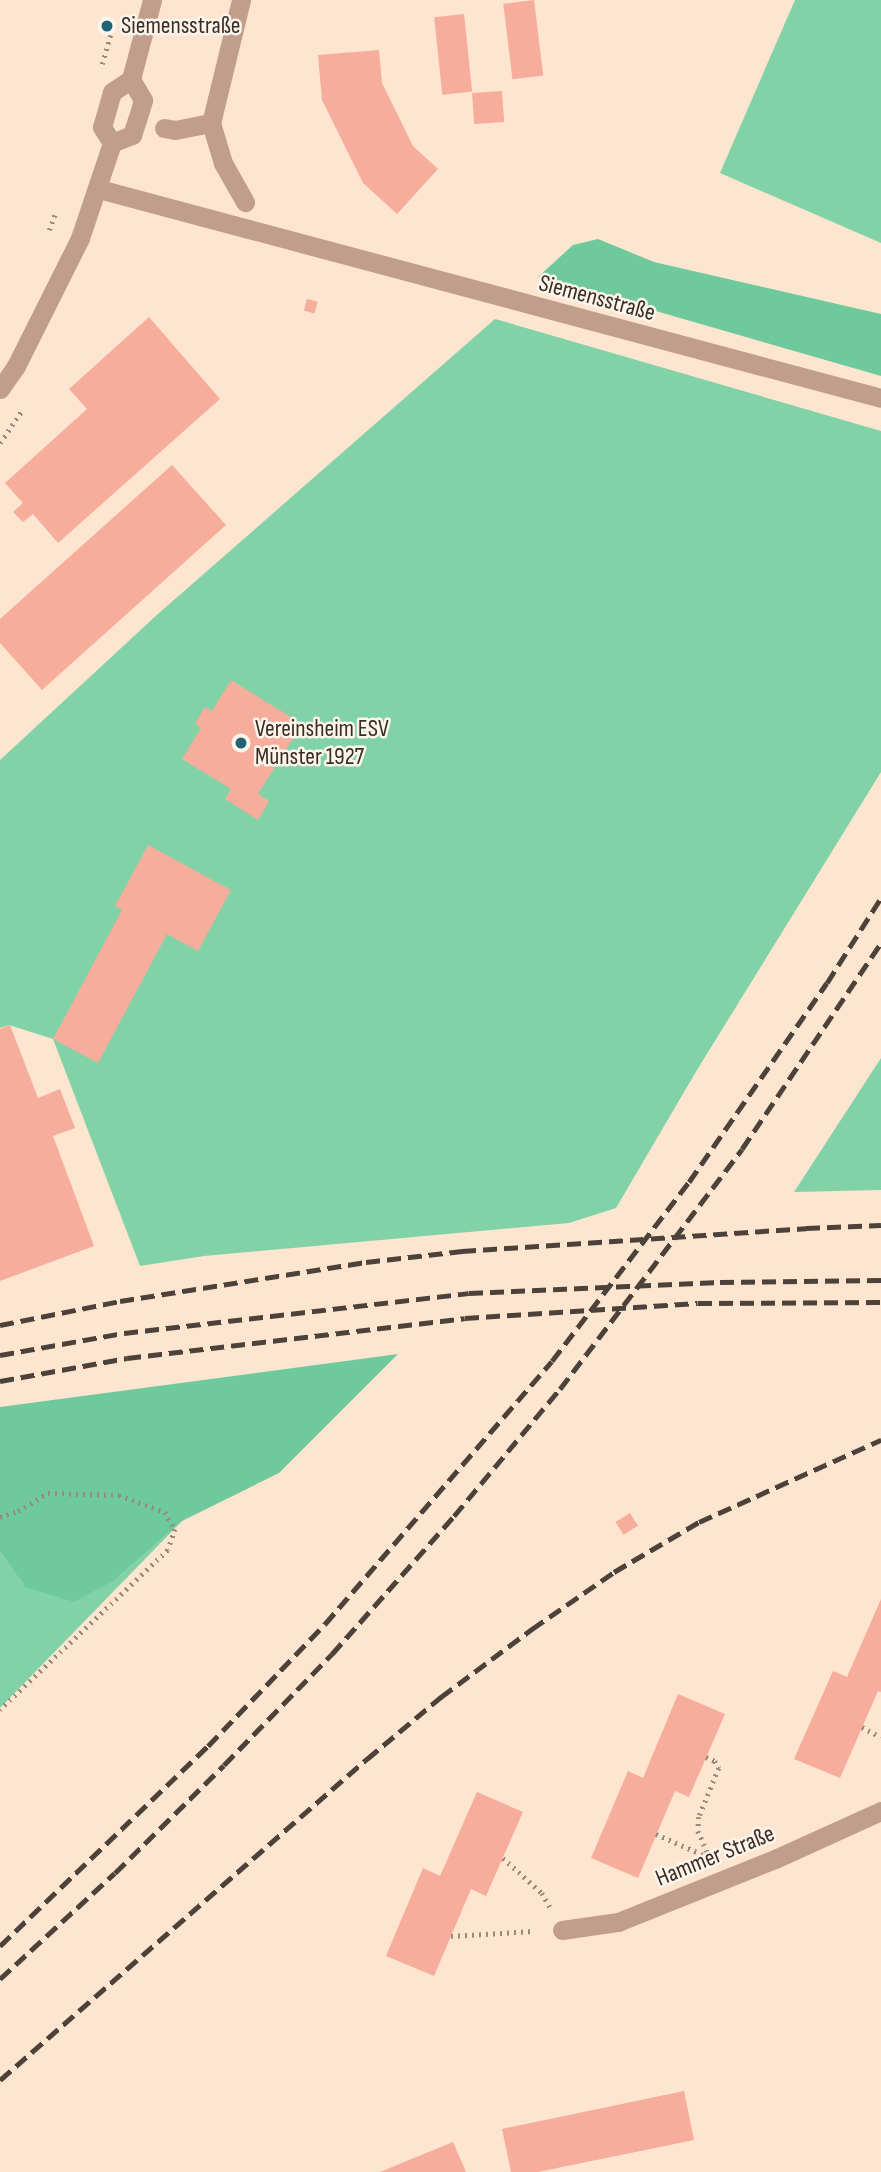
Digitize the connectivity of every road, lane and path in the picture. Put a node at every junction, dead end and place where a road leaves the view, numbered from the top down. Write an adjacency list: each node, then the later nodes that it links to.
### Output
1 (152, 0): 3 (street)
2 (241, 0): 4 (street)
3 (131, 79): 6 (street); 6 (street)
4 (211, 123): 5 (street); 8 (street)
5 (164, 128)
6 (113, 143): 7 (street)
7 (99, 189): 9 (street); 10 (street, Siemensstraße)
8 (245, 202)
9 (0, 389)
10 (881, 398)
11 (0, 1517): 12 (path)
12 (0, 1710)
13 (862, 1727): 14 (path)
14 (881, 1737)
15 (706, 1757): 17 (path)
16 (881, 1811): 19 (street, Hammer Straße)
17 (656, 1834)
18 (503, 1858): 19 (path)
19 (562, 1930): 20 (path)
20 (451, 1936)

